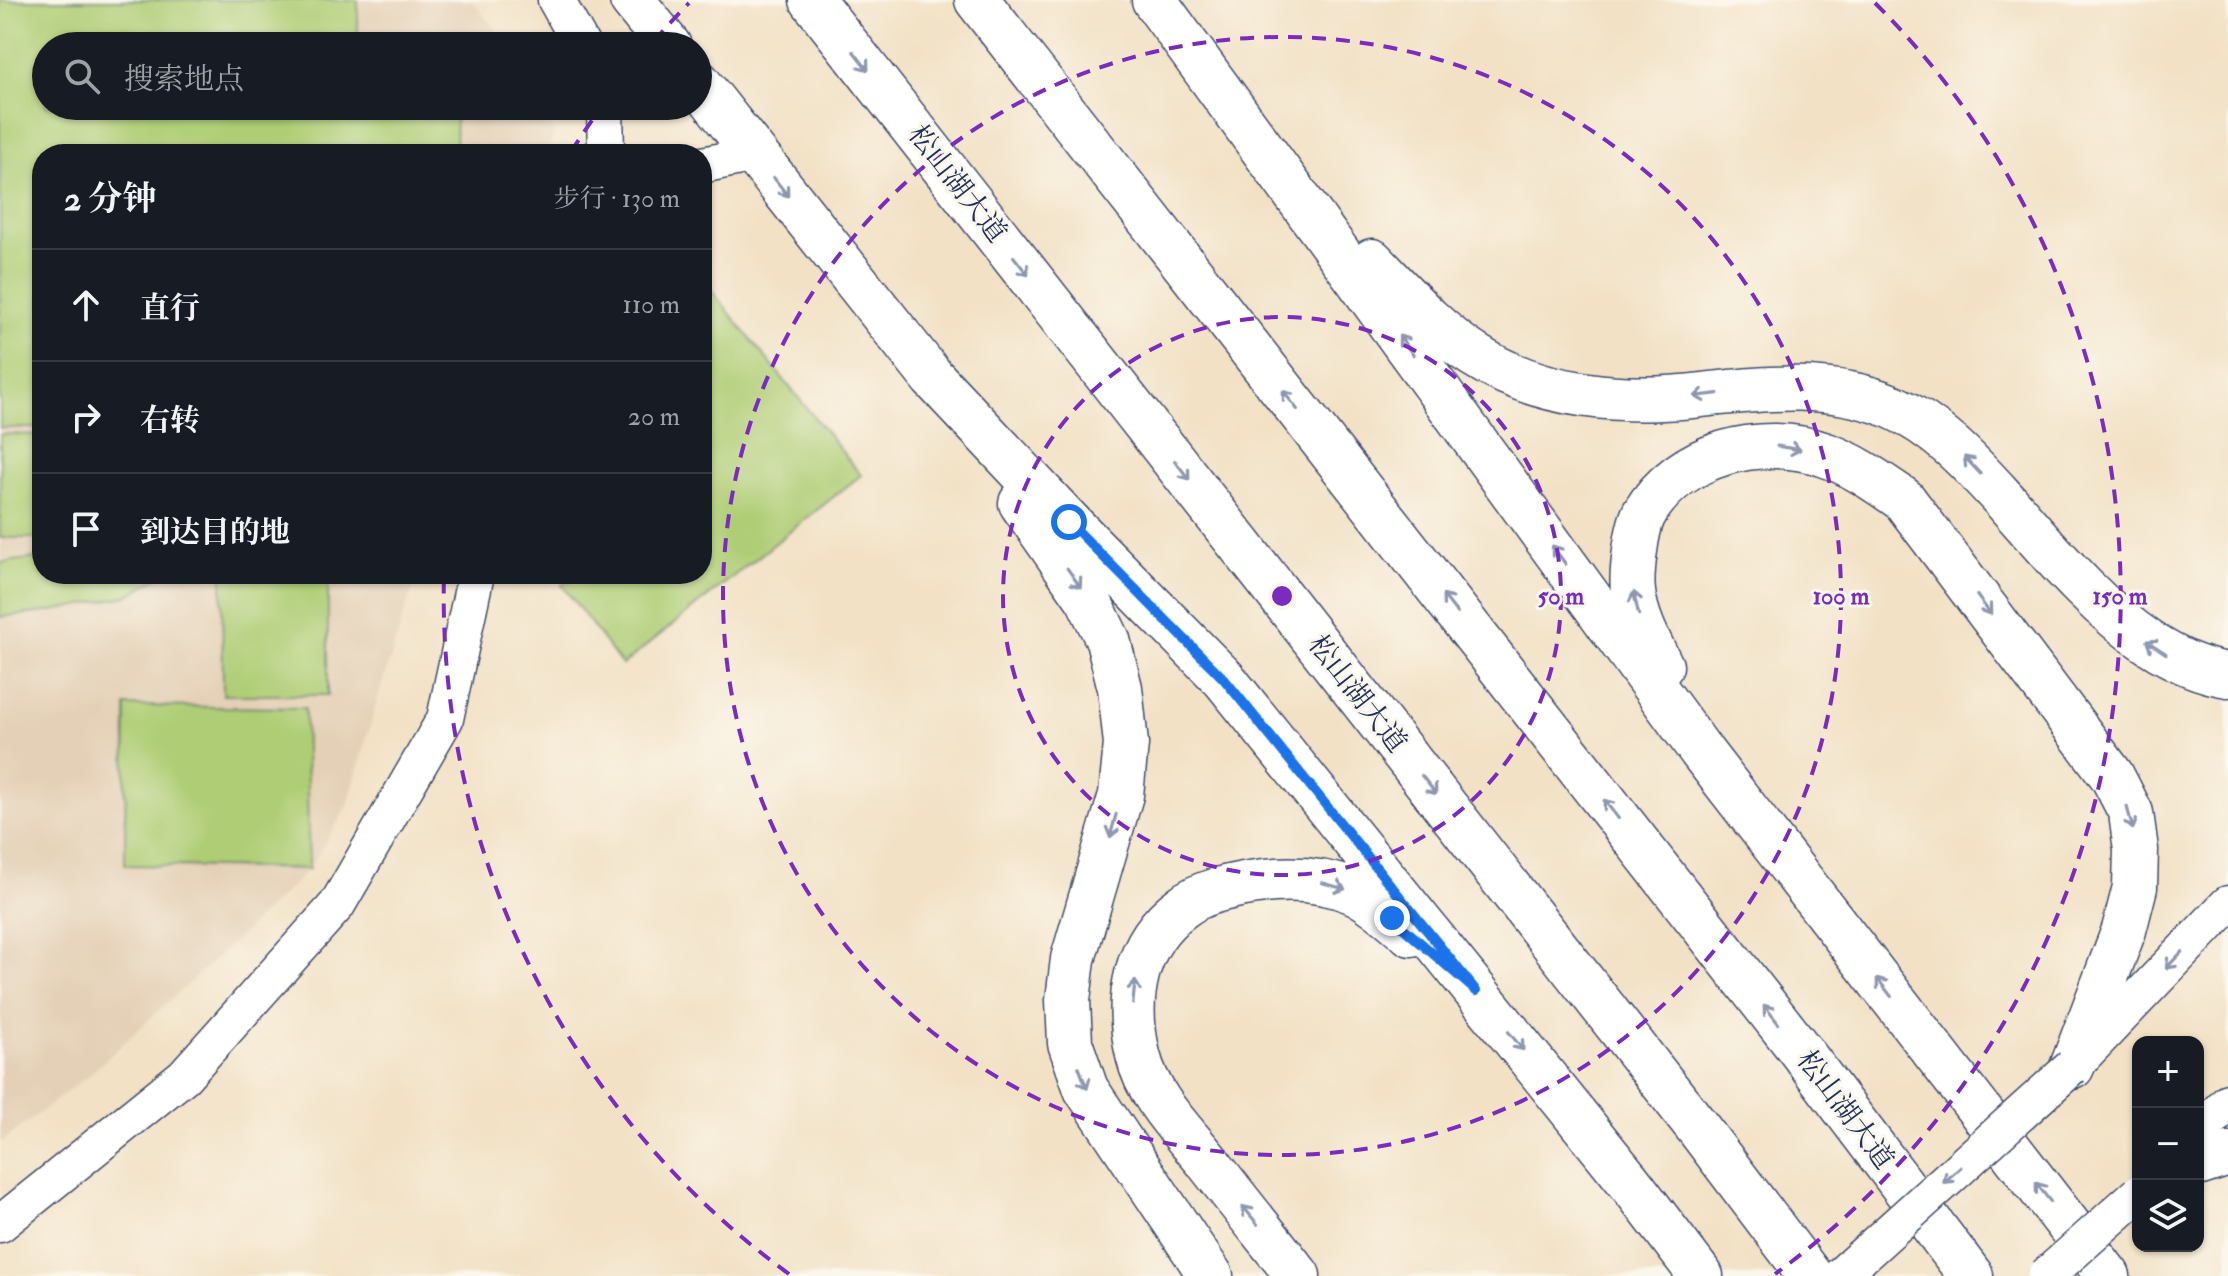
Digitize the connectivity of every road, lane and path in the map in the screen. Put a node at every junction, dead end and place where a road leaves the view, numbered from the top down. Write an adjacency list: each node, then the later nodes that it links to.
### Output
1 (556, 0): 6 (street)
2 (632, 0): 7 (main road)
3 (812, 0): 30 (main road, 松山湖大道, one-way to 30)
4 (977, 0): 32 (main road, 松山湖大道, one-way to 4)
5 (1154, 0): 11 (main road)
6 (574, 32)
7 (658, 32)
8 (712, 100): 12 (main road)
9 (605, 120): 10 (street)
10 (606, 144)
11 (1262, 148): 16 (main road, one-way to 11); 17 (main road, one-way to 11)
12 (755, 154): 13 (street); 14 (main road, one-way to 14)
13 (712, 163)
14 (932, 377): 19 (main road); 27 (main road, one-way to 27)
15 (474, 584): 26 (street)
16 (2228, 675)
17 (1701, 751): 20 (main road, one-way to 20); 34 (main road, one-way to 17)
18 (2228, 904): 20 (street, one-way to 20)
19 (1476, 991): 28 (main road, one-way to 19); 29 (main road, one-way to 29)
20 (2072, 1067): 31 (street, one-way to 31, bridge)
21 (2228, 1102): 22 (street)
22 (2204, 1127)
23 (2228, 1154): 24 (main road)
24 (2204, 1162)
25 (2132, 1199): 33 (street, bridge)
26 (0, 1224)
27 (1211, 1276)
28 (1298, 1276)
29 (1701, 1276)
30 (1810, 1276)
31 (1840, 1276)
32 (1971, 1276)
33 (2046, 1276)
34 (2108, 1276)

